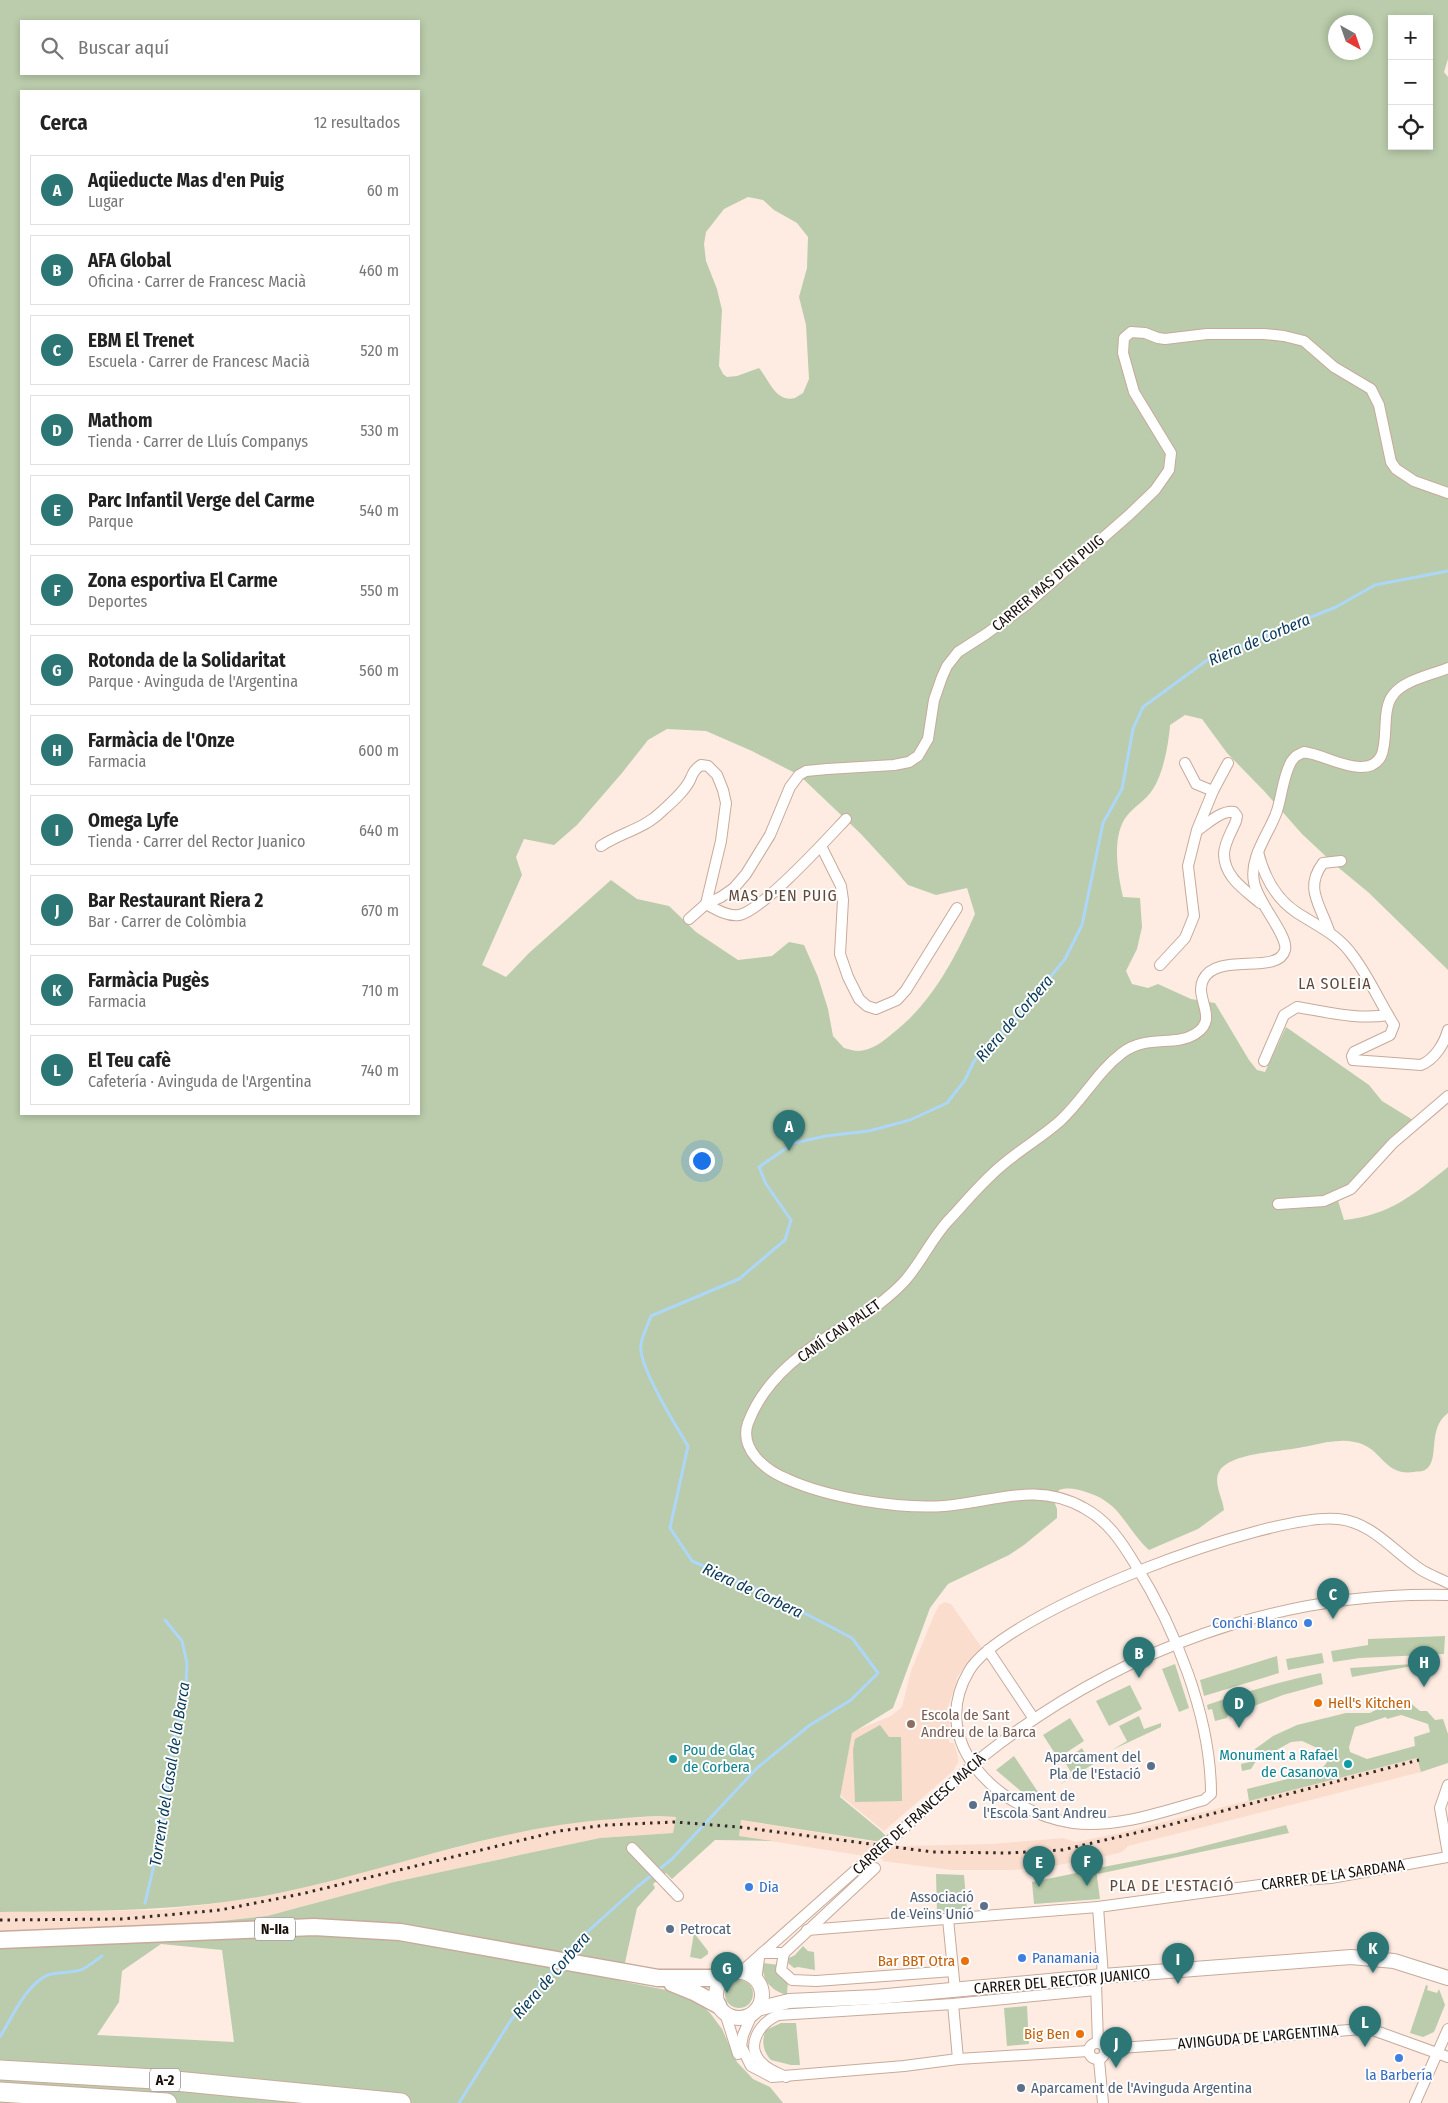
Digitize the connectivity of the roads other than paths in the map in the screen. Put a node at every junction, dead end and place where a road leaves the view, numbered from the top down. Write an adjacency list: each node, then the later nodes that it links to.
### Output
1 (1448, 492): 13 (street, CARRER MAS D'EN PUIG)
2 (1448, 668): 10 (street)
3 (1185, 763): 5 (street)
4 (1228, 763): 5 (street)
5 (1213, 791): 7 (street)
6 (846, 819): 9 (street)
7 (1198, 830): 12 (street); 17 (street)
8 (601, 846): 13 (street)
9 (821, 846): 13 (street); 14 (street)
10 (1258, 852): 12 (street); 16 (street)
11 (1341, 861): 16 (street)
12 (1261, 903): 23 (street, CAMÍ CAN PALET)
13 (706, 904): 15 (street, CARRER MAS D'EN PUIG)
14 (957, 908)
15 (688, 919)
16 (1329, 930): 18 (street)
17 (1160, 965)
18 (1388, 1015): 19 (street); 20 (street)
19 (1448, 1030)
20 (1264, 1061)
21 (1448, 1096): 22 (street)
22 (1278, 1204)
23 (1139, 1571): 24 (street); 28 (street, CAMÍ CAN PALET); 29 (street)
24 (1427, 1574): 25 (street); 26 (street)
25 (1448, 1583)
26 (1429, 1594): 27 (street, CARRER DE FRANCESC MACIÀ); 28 (street, CARRER DE FRANCESC MACIÀ)
27 (1448, 1595)
28 (1176, 1643): 30 (street, CARRER DE FRANCESC MACIÀ); 31 (street, CAMÍ CAN PALET)
29 (988, 1650): 30 (street); 31 (street)
30 (1034, 1718): 31 (street, CARRER DE FRANCESC MACIÀ)
31 (973, 1765): 42 (street, CARRER DE FRANCESC MACIÀ, bridge)
32 (1448, 1786): 34 (street)
33 (632, 1848): 36 (street)
34 (1448, 1855): 37 (street, CARRER DE LA SARDANA)
35 (875, 1868): 39 (street, CARRER DE FRANCESC MACIÀ)
36 (678, 1896)
37 (1098, 1907): 38 (street, CARRER DE LA SARDANA); 48 (street)
38 (948, 1918): 39 (street, CARRER DE LA SARDANA); 43 (street)
39 (807, 1930): 41 (street, CARRER DE FRANCESC MACIÀ)
40 (0, 1940): 45 (main road, N-IIa)
41 (784, 1952): 42 (street); 43 (street, CARRER DEL RECTOR JUANICO)
42 (760, 1956): 44 (street, CARRER DE FRANCESC MACIÀ); 49 (street)
43 (953, 1971): 50 (street)
44 (742, 1972): 46 (main road, N-IIa); 49 (main road)
45 (658, 1978): 46 (main road, N-IIa); 53 (main road, N-IIa)
46 (722, 1978): 53 (main road)
47 (1448, 1978): 48 (main road, CARRER DEL RECTOR JUANICO)
48 (1098, 1981): 50 (main road, CARRER DEL RECTOR JUANICO); 52 (street, CARRER DEL RECTOR JUANICO); 56 (street)
49 (757, 1982): 51 (main road); 54 (main road)
50 (955, 1990): 51 (main road, CARRER DEL RECTOR JUANICO)
51 (789, 2001): 54 (main road, CARRER DEL RECTOR JUANICO)
52 (953, 2004): 59 (street); 62 (street, CARRER DEL RECTOR JUANICO)
53 (721, 2009): 54 (main road, N-IIa); 62 (street)
54 (755, 2011): 62 (street)
55 (1448, 2029): 58 (street)
56 (1101, 2045): 57 (street); 58 (street, AVINGUDA DE L'ARGENTINA); 60 (street)
57 (1089, 2051): 59 (street); 60 (street)
58 (1443, 2055): 69 (street)
59 (958, 2059): 62 (street)
60 (1099, 2060): 68 (street)
61 (4, 2069): 67 (highway, A-2)
62 (782, 2076)
63 (0, 2092): 64 (highway, A-2)
64 (108, 2099): 65 (highway); 66 (highway, A-2)
65 (30, 2103)
66 (167, 2103)
67 (401, 2103)
68 (1103, 2103)
69 (1415, 2103)

